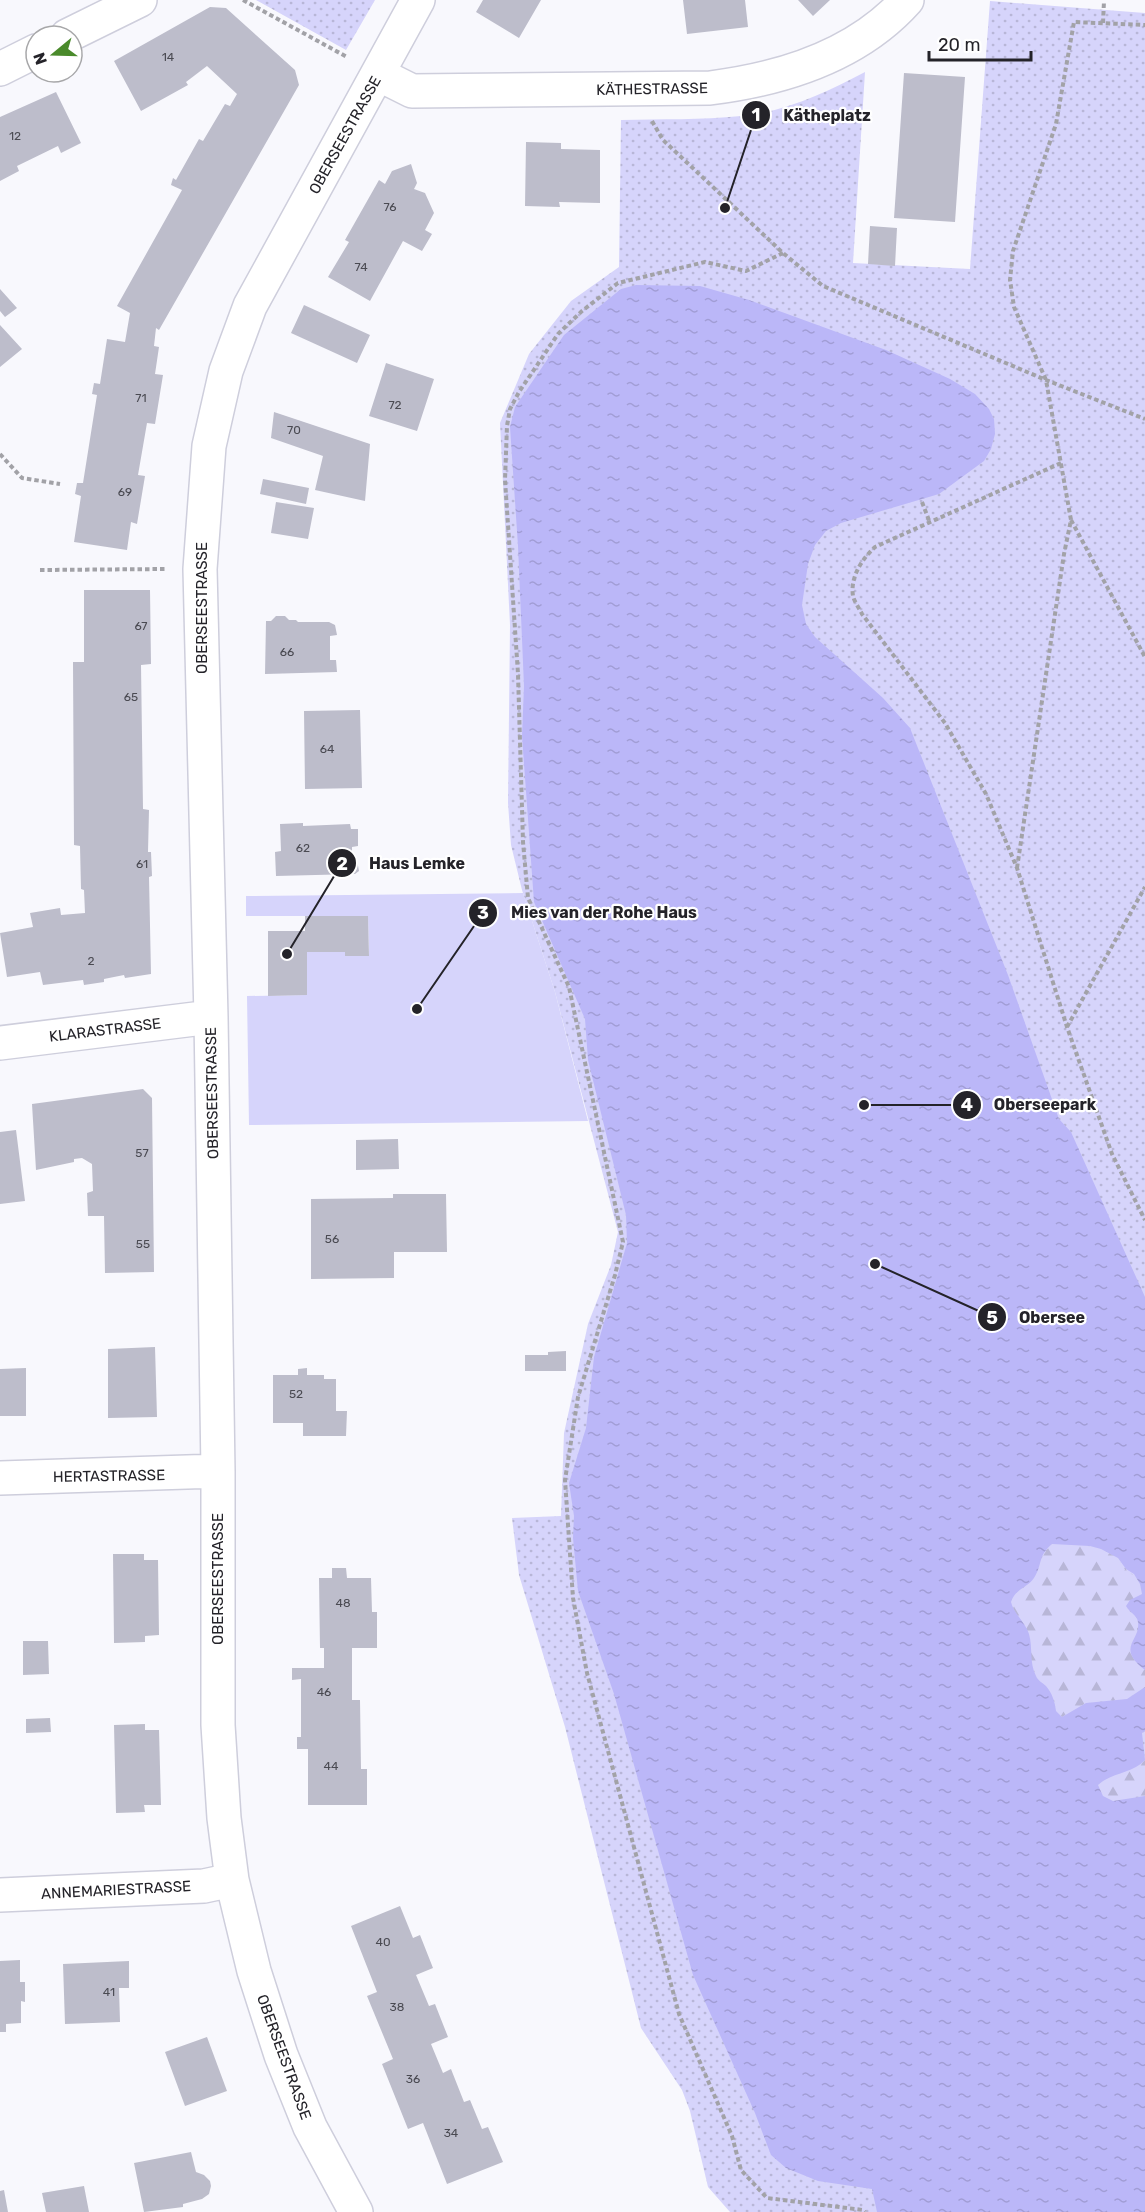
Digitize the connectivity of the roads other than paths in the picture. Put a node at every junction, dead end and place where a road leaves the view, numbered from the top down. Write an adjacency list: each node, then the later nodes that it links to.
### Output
1 (140, 0): 4 (street)
2 (418, 0): 7 (street, OBERSEESTRASSE)
3 (907, 0): 7 (street, KÄTHESTRASSE)
4 (84, 28)
5 (24, 57): 6 (street)
6 (0, 69)
7 (378, 74): 8 (street, OBERSEESTRASSE)
8 (210, 1017): 9 (street, KLARASTRASSE); 10 (street, OBERSEESTRASSE)
9 (0, 1043)
10 (218, 1471): 11 (street, HERTASTRASSE); 12 (street, OBERSEESTRASSE)
11 (0, 1478)
12 (232, 1880): 13 (street, ANNEMARIESTRASSE); 14 (street, OBERSEESTRASSE)
13 (0, 1895)
14 (356, 2212)

